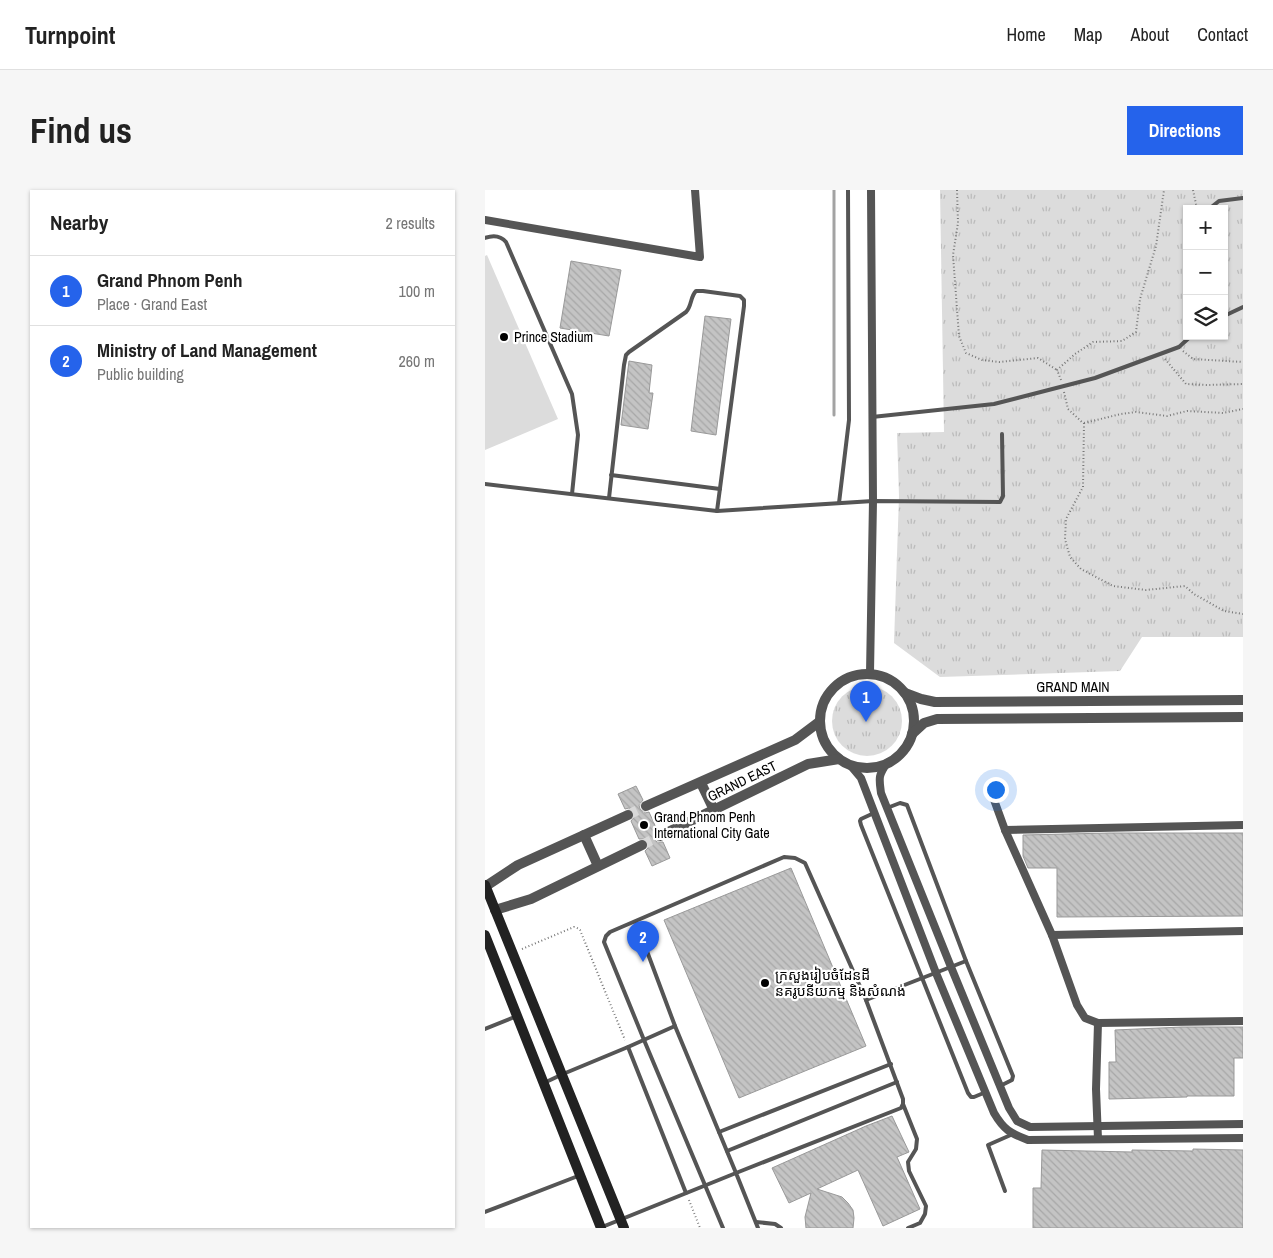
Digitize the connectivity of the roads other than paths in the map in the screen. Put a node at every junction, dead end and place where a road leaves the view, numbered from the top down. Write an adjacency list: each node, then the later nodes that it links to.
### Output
1 (695, 190): 6 (street)
2 (848, 190): 19 (lane)
3 (871, 190): 11 (street)
4 (1243, 198): 5 (lane)
5 (1214, 205)
6 (485, 220)
7 (485, 238): 16 (lane)
8 (1243, 308): 9 (lane)
9 (1228, 314)
10 (1187, 340): 11 (lane)
11 (872, 417): 18 (street)
12 (1002, 434): 18 (lane)
13 (611, 476): 15 (lane); 15 (lane); 17 (lane)
14 (485, 484): 16 (lane)
15 (720, 489): 20 (lane)
16 (572, 494): 17 (lane)
17 (609, 498): 20 (lane)
18 (873, 501): 19 (lane); 21 (street)
19 (839, 503): 20 (lane)
20 (717, 511)
21 (870, 674): 22 (street); 25 (street)
22 (905, 693): 23 (street, GRAND MAIN); 26 (street)
23 (1243, 700)
24 (1243, 717): 26 (street)
25 (819, 722): 27 (street); 30 (street, GRAND EAST)
26 (912, 734): 28 (street)
27 (839, 759): 29 (street); 34 (street, GRAND EAST)
28 (887, 764): 29 (street); 33 (street)
29 (851, 765): 35 (street)
30 (701, 783): 32 (street, GRAND EAST); 34 (street)
31 (993, 797): 38 (street)
32 (646, 806)
33 (887, 808): 49 (lane); 50 (street)
34 (714, 810): 40 (street, GRAND EAST)
35 (874, 813): 51 (street); 52 (lane)
36 (628, 815): 39 (street)
37 (1243, 825): 38 (street)
38 (1005, 830): 48 (street)
39 (584, 835): 42 (street); 43 (street)
40 (660, 836)
41 (642, 845): 42 (street)
42 (598, 866): 44 (street)
43 (485, 886): 44 (main road)
44 (490, 911): 62 (main road)
45 (636, 922): 53 (lane); 57 (lane); 59 (lane)
46 (1243, 932): 48 (street)
47 (485, 935): 54 (main road)
48 (1052, 935): 56 (street)
49 (966, 962): 50 (lane); 65 (lane)
50 (951, 967): 51 (lane); 65 (street)
51 (936, 973): 52 (lane); 66 (street)
52 (922, 978): 53 (lane); 66 (lane)
53 (866, 1000): 61 (lane)
54 (517, 1016): 58 (lane); 64 (main road)
55 (1243, 1021): 56 (street)
56 (1098, 1023): 70 (street)
57 (675, 1026): 59 (lane); 71 (lane)
58 (485, 1030)
59 (644, 1040): 60 (lane); 78 (lane)
60 (628, 1047): 62 (lane); 80 (lane)
61 (891, 1064): 63 (lane); 71 (lane)
62 (563, 1074): 64 (lane); 83 (main road)
63 (897, 1082): 67 (lane); 75 (lane)
64 (543, 1083): 77 (main road)
65 (1001, 1086): 66 (street); 68 (street)
66 (985, 1092): 72 (street)
67 (903, 1104): 76 (lane); 88 (lane)
68 (1021, 1123): 70 (street); 72 (street)
69 (1243, 1124): 70 (street)
70 (1098, 1126): 74 (street)
71 (719, 1132): 75 (lane)
72 (1013, 1134): 74 (street); 79 (lane)
73 (1243, 1138): 74 (street)
74 (1098, 1139)
75 (727, 1151): 76 (lane)
76 (736, 1173): 78 (lane); 82 (lane)
77 (580, 1175): 81 (lane); 84 (main road)
78 (705, 1185): 80 (lane); 85 (lane)
79 (1005, 1191)
80 (686, 1193): 83 (lane)
81 (485, 1212)
82 (756, 1222): 86 (lane); 87 (lane)
83 (623, 1224): 84 (lane)
84 (601, 1228)
85 (723, 1228)
86 (758, 1228)
87 (781, 1228)
88 (908, 1228)

